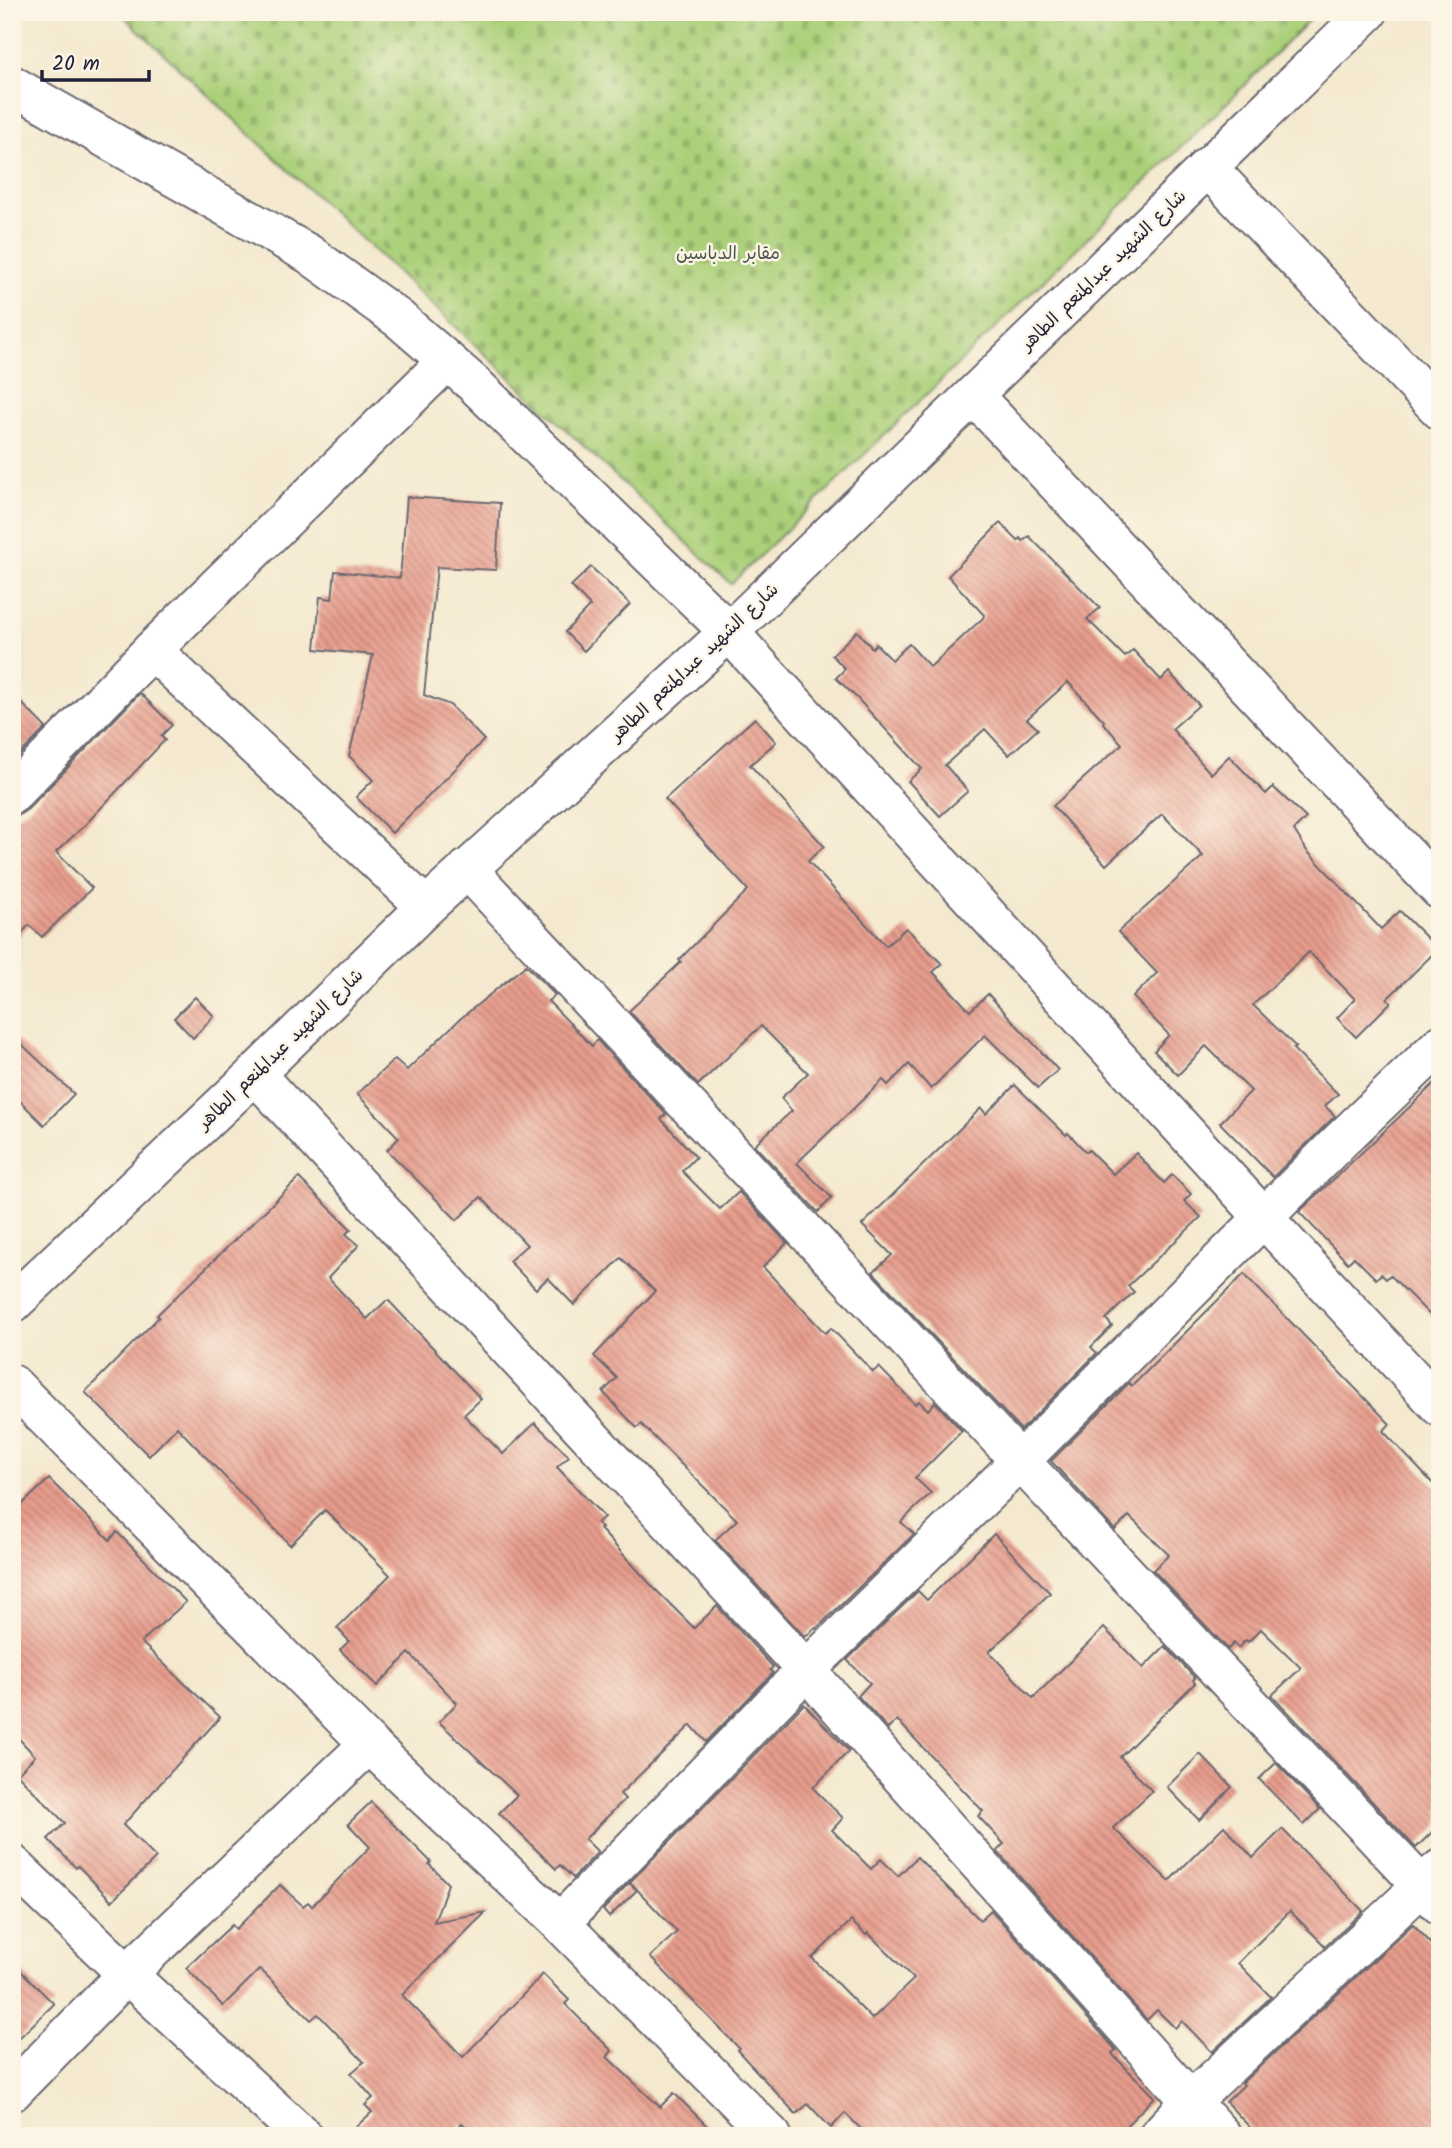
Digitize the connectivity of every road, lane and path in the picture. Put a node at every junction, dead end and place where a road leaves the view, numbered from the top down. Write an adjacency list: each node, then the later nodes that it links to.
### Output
1 (1368, 12): 3 (street, شارع الشهيد عبدالمنعم الطاهر)
2 (12, 85): 4 (street)
3 (1207, 167): 5 (street, شارع الشهيد عبدالمنعم الطاهر); 6 (street)
4 (447, 361): 7 (street); 8 (street)
5 (974, 396): 7 (street, شارع الشهيد عبدالمنعم الطاهر); 11 (street)
6 (1440, 410)
7 (729, 632): 10 (street, شارع الشهيد عبدالمنعم الطاهر); 15 (street)
8 (152, 650): 9 (street); 12 (street)
9 (12, 794)
10 (467, 869): 12 (street, شارع الشهيد عبدالمنعم الطاهر); 19 (street)
11 (1440, 890)
12 (426, 906): 14 (street, شارع الشهيد عبدالمنعم الطاهر)
13 (1440, 1045): 15 (street)
14 (255, 1074): 16 (street, شارع الشهيد عبدالمنعم الطاهر); 20 (street)
15 (1263, 1217): 18 (street); 19 (street)
16 (12, 1304)
17 (12, 1384): 21 (street)
18 (1440, 1408)
19 (1020, 1461): 20 (street); 23 (street)
20 (806, 1670): 24 (street); 27 (street)
21 (369, 1744): 24 (street); 25 (street)
22 (12, 1864): 25 (street)
23 (1434, 1886): 27 (street)
24 (560, 1923): 29 (street)
25 (127, 1974): 26 (street); 28 (street)
26 (12, 2092)
27 (1190, 2102): 30 (street); 31 (street)
28 (303, 2136)
29 (772, 2136)
30 (1158, 2136)
31 (1222, 2136)

